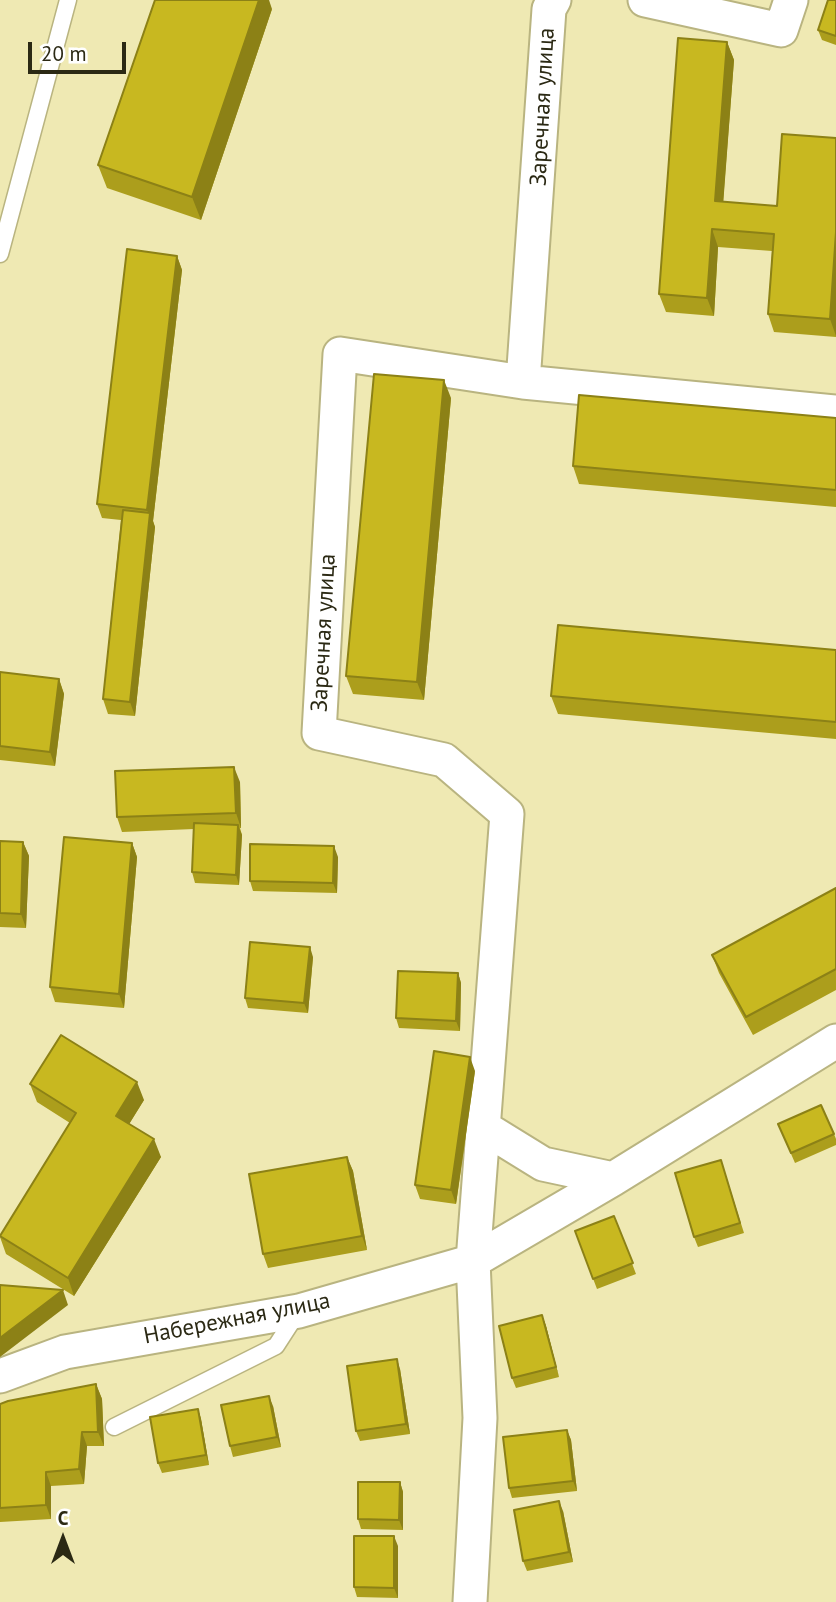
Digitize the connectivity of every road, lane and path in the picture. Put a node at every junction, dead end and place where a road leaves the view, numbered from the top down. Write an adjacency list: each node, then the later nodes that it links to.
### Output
1 (68, 0): 5 (lane)
2 (554, 0): 6 (street, Заречная улица)
3 (645, 0): 4 (street)
4 (791, 0)
5 (0, 254)
6 (523, 382): 7 (street, Заречная улица); 9 (street, Заречная улица)
7 (836, 412)
8 (836, 1041): 10 (street, Набережная улица)
9 (483, 1127): 10 (street); 11 (street, Заречная улица)
10 (613, 1179): 11 (street, Набережная улица)
11 (473, 1261): 12 (street, Набережная улица); 15 (street)
12 (299, 1311): 13 (street, Набережная улица); 14 (lane)
13 (0, 1376)
14 (114, 1427)
15 (470, 1602)

